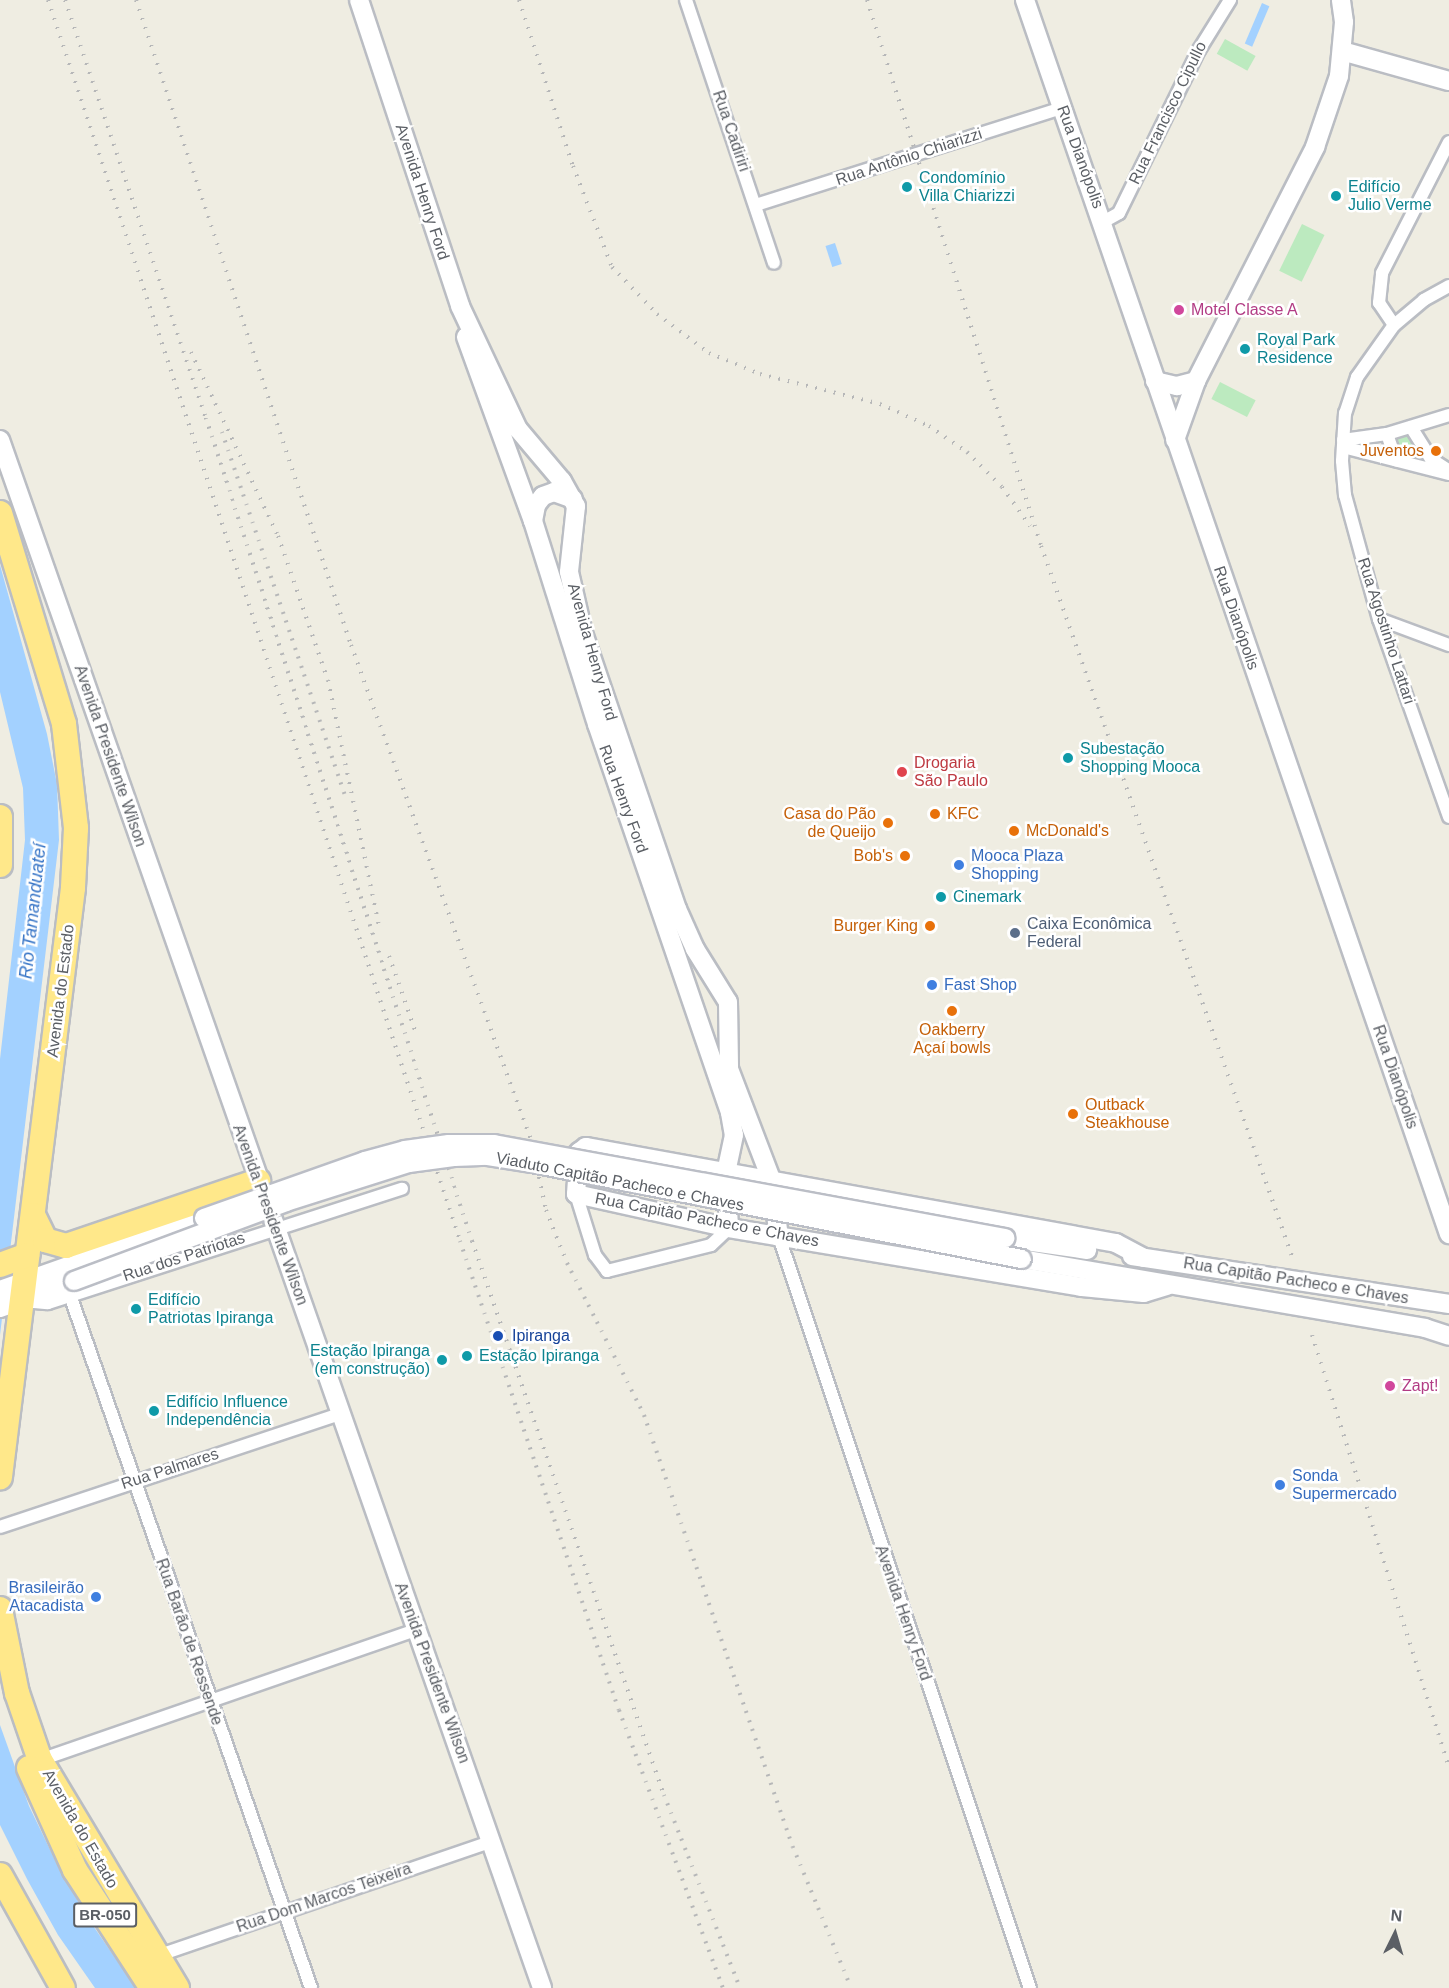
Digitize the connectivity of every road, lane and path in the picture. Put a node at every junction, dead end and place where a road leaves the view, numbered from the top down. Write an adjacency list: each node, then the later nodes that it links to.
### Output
1 (359, 0): 14 (street, Avenida Henry Ford)
2 (686, 0): 10 (street, Rua Cadiriri)
3 (1025, 0): 8 (street, Rua Dianópolis)
4 (1230, 0): 11 (street, Rua Francisco Cipullo)
5 (1341, 0): 6 (street)
6 (1342, 51): 7 (street); 17 (street)
7 (1447, 77)
8 (1062, 108): 10 (street, Rua Antônio Chiarizzi); 11 (street, Rua Dianópolis)
9 (1449, 142): 15 (street)
10 (756, 206): 12 (street, Rua Cadiriri)
11 (1103, 222): 16 (street, Rua Dianópolis)
12 (774, 263)
13 (1449, 286): 15 (street, Rua Agostinho Lattari)
14 (460, 306): 26 (street, Avenida Henry Ford); 28 (street, Rua Henry Ford)
15 (1394, 325): 23 (street, Rua Agostinho Lattari)
16 (1155, 381): 17 (street); 22 (street, Rua Dianópolis)
17 (1196, 381): 22 (street)
18 (1449, 415): 19 (street)
19 (1411, 427): 20 (street); 25 (street)
20 (1387, 434): 23 (street); 24 (street)
21 (0, 440): 38 (street, Avenida Presidente Wilson)
22 (1175, 440): 44 (street, Rua Dianópolis)
23 (1343, 444): 24 (street); 29 (street, Rua Agostinho Lattari)
24 (1396, 460): 25 (street)
25 (1449, 472)
26 (573, 499): 28 (street); 34 (street, Avenida Henry Ford)
27 (0, 513): 41 (highway, Avenida do Estado)
28 (533, 521): 35 (street, Rua Henry Ford)
29 (1378, 619): 30 (street); 32 (street, Rua Agostinho Lattari)
30 (1449, 645)
31 (0, 817): 33 (highway)
32 (1449, 817)
33 (0, 865)
34 (728, 1002): 35 (street); 37 (street, Avenida Henry Ford)
35 (696, 1011): 36 (street, Rua Henry Ford)
36 (726, 1172): 37 (street, Rua Capitão Pacheco e Chaves); 40 (street, Rua Capitão Pacheco e Chaves); 43 (street, Rua Henry Ford)
37 (771, 1179): 45 (street); 49 (street, Rua Capitão Pacheco e Chaves)
38 (258, 1181): 41 (highway); 42 (street, Avenida Presidente Wilson)
39 (402, 1189): 42 (street, Rua dos Patriotas)
40 (576, 1194): 43 (street, Rua Capitão Pacheco e Chaves); 43 (street)
41 (33, 1215): 47 (highway, Avenida do Estado)
42 (274, 1228): 51 (street, Rua dos Patriotas); 63 (street, Avenida Presidente Wilson)
43 (729, 1228): 45 (street, Rua Capitão Pacheco e Chaves)
44 (1449, 1234)
45 (779, 1237): 53 (street, Rua Capitão Pacheco e Chaves); 81 (street, Avenida Henry Ford)
46 (1005, 1238): 49 (street, Rua Capitão Pacheco e Chaves); 51 (street, Viaduto Capitão Pacheco e Chaves, bridge)
47 (28, 1251): 50 (highway); 51 (highway); 56 (highway, Avenida do Estado)
48 (1023, 1259): 51 (street, Viaduto Capitão Pacheco e Chaves, bridge); 52 (street, Rua Capitão Pacheco e Chaves); 53 (street)
49 (1151, 1259): 52 (street); 54 (street, Rua Capitão Pacheco e Chaves)
50 (0, 1265)
51 (72, 1280): 56 (street, Viaduto Capitão Pacheco e Chaves); 65 (street, Rua Barão de Ressende)
52 (1117, 1284): 53 (street, Rua Capitão Pacheco e Chaves); 58 (street, Rua Capitão Pacheco e Chaves)
53 (1082, 1287)
54 (1329, 1287): 57 (street, Rua Capitão Pacheco e Chaves); 58 (street)
55 (0, 1290): 56 (street)
56 (15, 1297): 62 (highway, Avenida do Estado)
57 (1449, 1304)
58 (1319, 1311): 59 (street, Rua Capitão Pacheco e Chaves)
59 (1425, 1328): 60 (street); 61 (street, Rua Capitão Pacheco e Chaves)
60 (1449, 1329)
61 (1449, 1336)
62 (7, 1349): 64 (highway, Avenida do Estado)
63 (342, 1413): 65 (street, Rua Palmares); 68 (street, Avenida Presidente Wilson)
64 (0, 1477)
65 (133, 1480): 66 (street, Rua Palmares); 70 (street, Rua Barão de Ressende)
66 (0, 1527)
67 (0, 1609): 69 (highway, Avenida do Estado / BR-050)
68 (416, 1630): 70 (street); 72 (street, Avenida Presidente Wilson)
69 (17, 1693): 71 (highway, Avenida do Estado); 77 (highway, Avenida do Estado / BR-050)
70 (210, 1703): 71 (street); 74 (street, Rua Barão de Ressende)
71 (40, 1760): 75 (highway, Avenida do Estado)
72 (492, 1841): 74 (street, Rua Dom Marcos Teixeira); 80 (street, Avenida Presidente Wilson)
73 (0, 1875): 76 (highway)
74 (285, 1912): 75 (street, Rua Dom Marcos Teixeira); 79 (street, Rua Barão de Ressende)
75 (157, 1956): 78 (highway, Avenida do Estado)
76 (63, 1988)
77 (152, 1988)
78 (177, 1988)
79 (311, 1988)
80 (542, 1988)
81 (1030, 1988)

